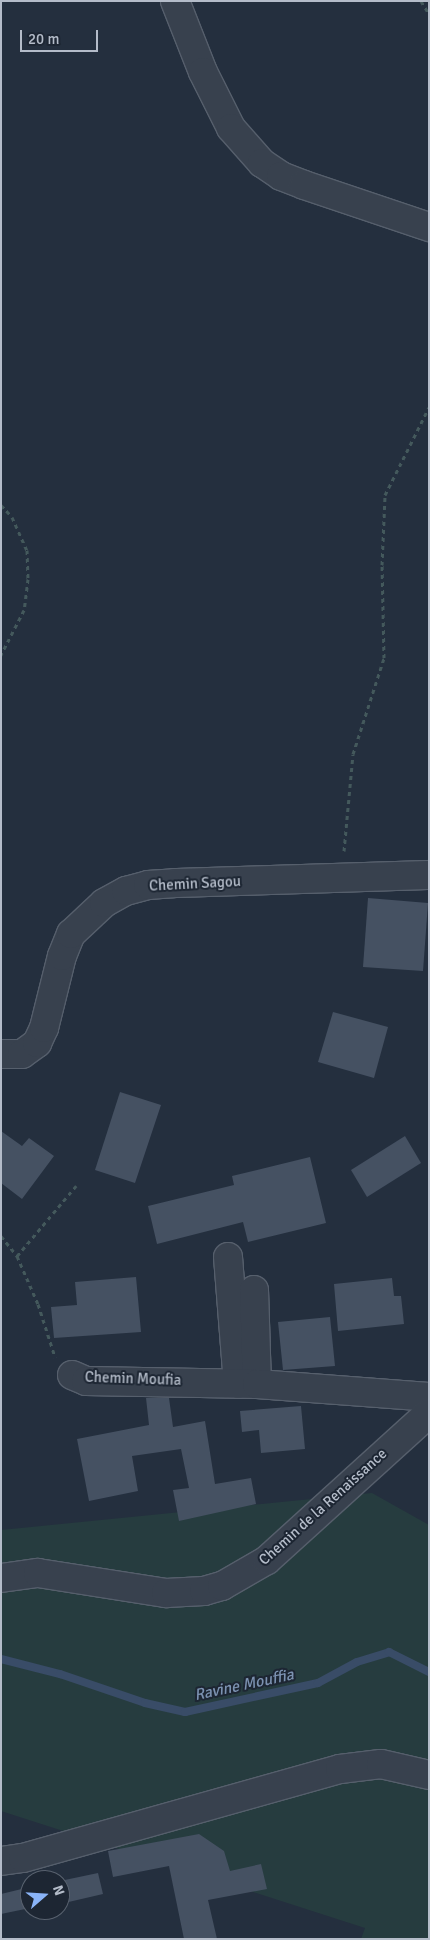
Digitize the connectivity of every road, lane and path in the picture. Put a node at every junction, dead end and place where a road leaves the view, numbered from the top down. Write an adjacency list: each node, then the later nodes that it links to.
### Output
1 (175, 1): 4 (street)
2 (421, 1): 3 (path)
3 (429, 14)
4 (429, 227)
5 (429, 407): 9 (path)
6 (1, 505): 7 (path)
7 (1, 655)
8 (429, 875): 9 (street, Chemin Sagou)
9 (341, 879): 10 (street, Chemin Sagou)
10 (1, 1054)
11 (76, 1186): 13 (path)
12 (1, 1236): 13 (path, Chemin Moufia)
13 (17, 1256): 16 (path, Chemin Moufia)
14 (228, 1257): 17 (street)
15 (254, 1290): 17 (street)
16 (72, 1375): 17 (street, Chemin Moufia)
17 (248, 1384): 18 (street, Chemin Moufia)
18 (429, 1397)
19 (429, 1413): 20 (street, Chemin de la Renaissance)
20 (1, 1578)
21 (429, 1775): 22 (street)
22 (1, 1861)

